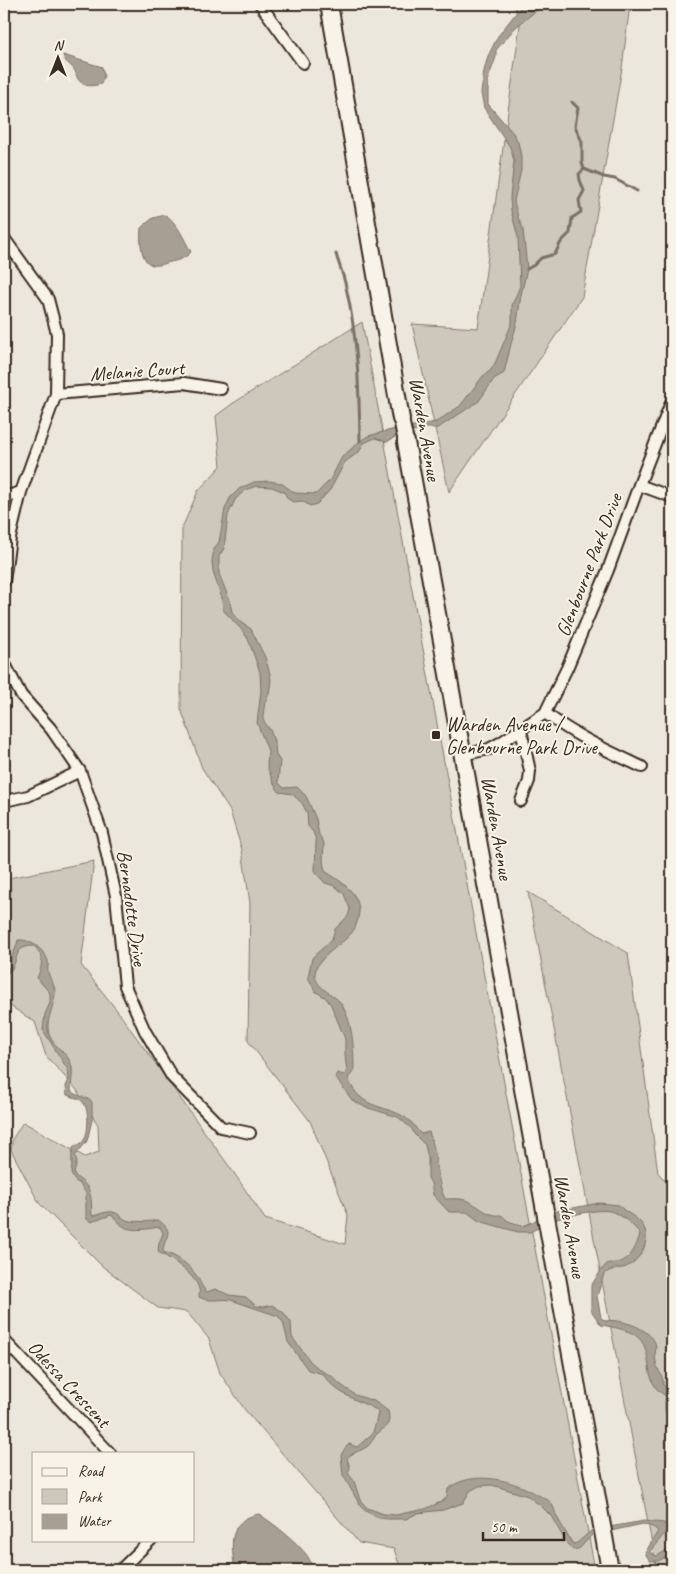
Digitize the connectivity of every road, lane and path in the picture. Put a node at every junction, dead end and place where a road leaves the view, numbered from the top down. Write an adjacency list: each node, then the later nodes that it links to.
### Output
1 (260, 4): 3 (street)
2 (329, 4): 8 (main road, Warden Avenue)
3 (303, 63)
4 (4, 238): 6 (street)
5 (221, 389): 6 (street, Melanie Court)
6 (56, 394): 11 (street)
7 (672, 400): 10 (street, Glenbourne Park Drive)
8 (401, 418): 9 (main road, Warden Avenue)
9 (406, 442): 18 (main road, Warden Avenue)
10 (639, 485): 13 (street); 16 (street, Glenbourne Park Drive)
11 (21, 492): 12 (street); 14 (street)
12 (4, 497)
13 (672, 498)
14 (4, 581)
15 (4, 662): 20 (street, Bernadotte Drive)
16 (545, 713): 17 (street, Glenbourne Park Drive); 19 (street)
17 (521, 730): 18 (street, Glenbourne Park Drive); 22 (street)
18 (462, 755): 28 (main road, Warden Avenue)
19 (642, 768)
20 (80, 770): 21 (street); 23 (street, Bernadotte Drive)
21 (4, 801)
22 (521, 801)
23 (250, 1133)
24 (4, 1340): 25 (street, Odessa Crescent)
25 (109, 1452)
26 (150, 1542): 27 (street)
27 (120, 1570)
28 (610, 1570)

